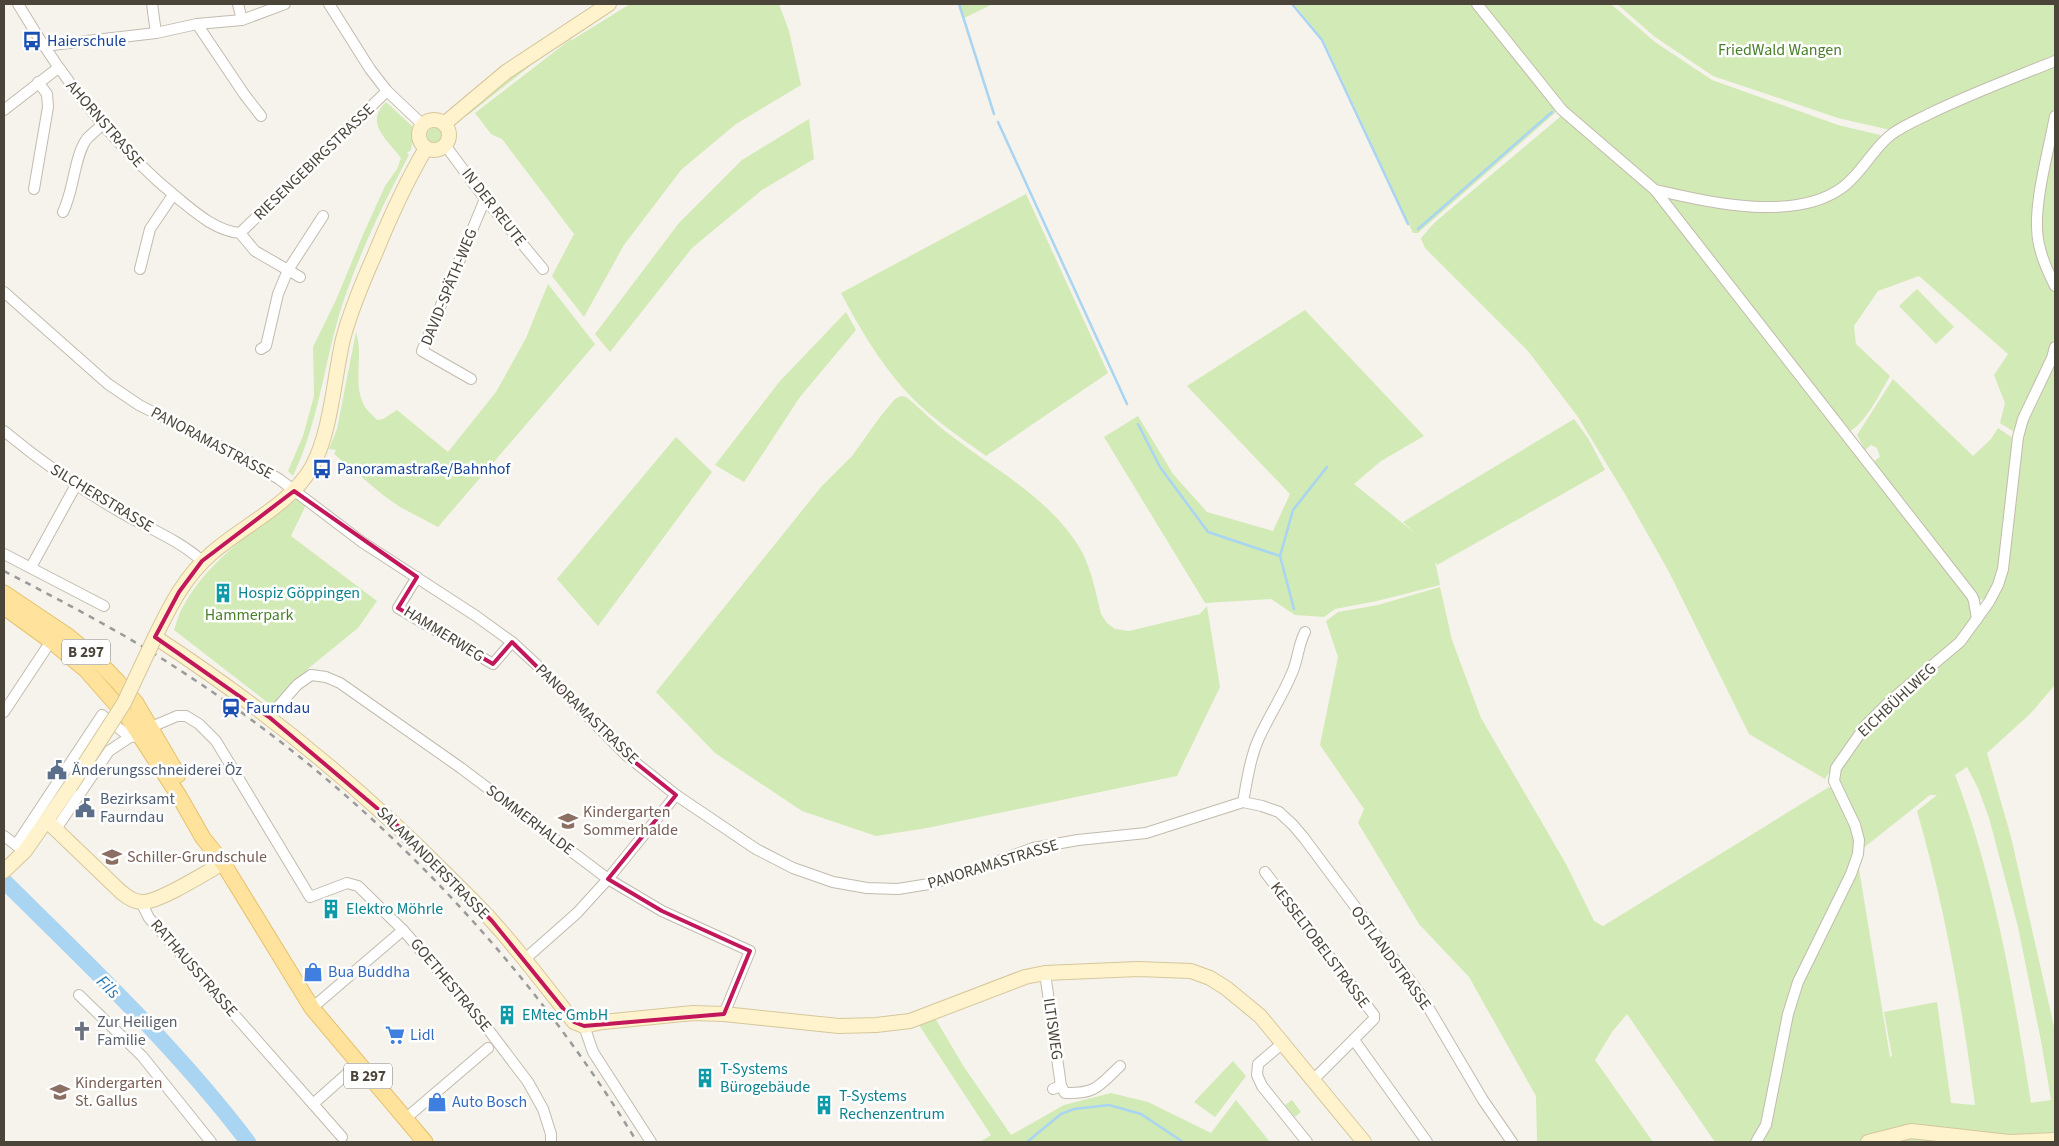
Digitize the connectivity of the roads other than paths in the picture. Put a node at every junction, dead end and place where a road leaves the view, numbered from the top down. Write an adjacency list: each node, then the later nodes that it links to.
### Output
1 (18, 4): 11 (street, AHORNSTRASSE)
2 (152, 4): 10 (street)
3 (238, 4): 8 (street)
4 (285, 4): 8 (street)
5 (329, 4): 15 (street)
6 (609, 4): 20 (street)
7 (1477, 4): 25 (street)
8 (242, 20): 9 (street)
9 (197, 24): 10 (street); 17 (street)
10 (156, 34): 11 (street)
11 (43, 46): 13 (street, AHORNSTRASSE)
12 (2055, 61): 25 (street)
13 (58, 68): 14 (street); 19 (street, AHORNSTRASSE)
14 (38, 82): 16 (street); 24 (street)
15 (387, 91): 21 (street); 30 (street, RIESENGEBIRGSTRASSE)
16 (4, 110)
17 (261, 116)
18 (2055, 116): 35 (street)
19 (103, 124): 26 (street, AHORNSTRASSE); 28 (street)
20 (444, 124): 21 (street); 22 (street)
21 (423, 125): 23 (street)
22 (445, 145): 23 (street); 27 (street, IN DER REUTE)
23 (426, 148): 42 (street)
24 (34, 189)
25 (1655, 190): 50 (street)
26 (173, 195): 30 (street, AHORNSTRASSE); 31 (street)
27 (485, 199): 32 (street, IN DER REUTE); 39 (street, DAVID-SPÄTH-WEG)
28 (63, 212)
29 (323, 216): 33 (street)
30 (240, 233): 33 (street)
31 (140, 269)
32 (543, 269)
33 (288, 270): 34 (street); 38 (street)
34 (300, 277)
35 (2055, 286)
36 (4, 292): 42 (street, PANORAMASTRASSE)
37 (2055, 347): 50 (street, EICHBÜHLWEG)
38 (261, 349)
39 (471, 379)
40 (4, 431): 41 (street, SILCHERSTRASSE)
41 (76, 485): 44 (street, SILCHERSTRASSE); 45 (street)
42 (294, 491): 44 (street); 46 (street, PANORAMASTRASSE)
43 (4, 554): 45 (street)
44 (198, 557): 52 (street)
45 (31, 567): 48 (street)
46 (417, 577): 53 (street, PANORAMASTRASSE); 53 (street, HAMMERWEG)
47 (4, 593): 57 (main road, B 297)
48 (104, 606)
49 (4, 607): 54 (main road, B 297)
50 (1977, 620): 93 (street, EICHBÜHLWEG)
51 (1305, 632): 59 (street)
52 (156, 637): 56 (street, SALAMANDERSTRASSE); 60 (street, bridge)
53 (512, 642): 58 (street, PANORAMASTRASSE)
54 (48, 645): 55 (street); 57 (main road, B 297)
55 (4, 712)
56 (269, 717): 66 (street, SOMMERHALDE); 69 (street, SALAMANDERSTRASSE)
57 (141, 734): 60 (street); 62 (street); 63 (main road, B 297); 68 (street, GOETHESTRASSE)
58 (676, 795): 59 (street, PANORAMASTRASSE); 66 (street)
59 (1243, 802): 92 (street, OSTLANDSTRASSE)
60 (51, 825): 62 (street); 67 (street, RATHAUSSTRASSE)
61 (4, 836): 62 (street)
62 (20, 848): 64 (street)
63 (223, 863): 67 (street); 72 (main road, B 297)
64 (7, 868)
65 (1265, 872): 75 (street, KESSELTOBELSTRASSE)
66 (608, 879): 69 (street); 73 (street, SOMMERHALDE)
67 (141, 902): 81 (street, RATHAUSSTRASSE)
68 (403, 930): 72 (street); 87 (street, GOETHESTRASSE)
69 (525, 959): 74 (street, SALAMANDERSTRASSE)
70 (1044, 973): 73 (street); 76 (street); 79 (street, ILTISWEG)
71 (79, 995): 84 (street)
72 (312, 1008): 78 (main road, B 297)
73 (724, 1014): 74 (street)
74 (584, 1026): 88 (street)
75 (1354, 1040): 80 (street, KESSELTOBELSTRASSE); 91 (street)
76 (1284, 1042): 80 (street); 89 (street)
77 (488, 1048): 82 (street)
78 (358, 1064): 81 (street); 82 (main road, B 297)
79 (1120, 1066)
80 (1313, 1080): 90 (street)
81 (313, 1104): 83 (street, RATHAUSSTRASSE)
82 (405, 1119): 86 (main road, B 297)
83 (342, 1137)
84 (206, 1140)
85 (2055, 1140): 94 (street)
86 (425, 1142)
87 (551, 1142)
88 (651, 1142)
89 (1308, 1142)
90 (1364, 1142)
91 (1427, 1142)
92 (1512, 1142)
93 (1756, 1142)
94 (1868, 1142)

